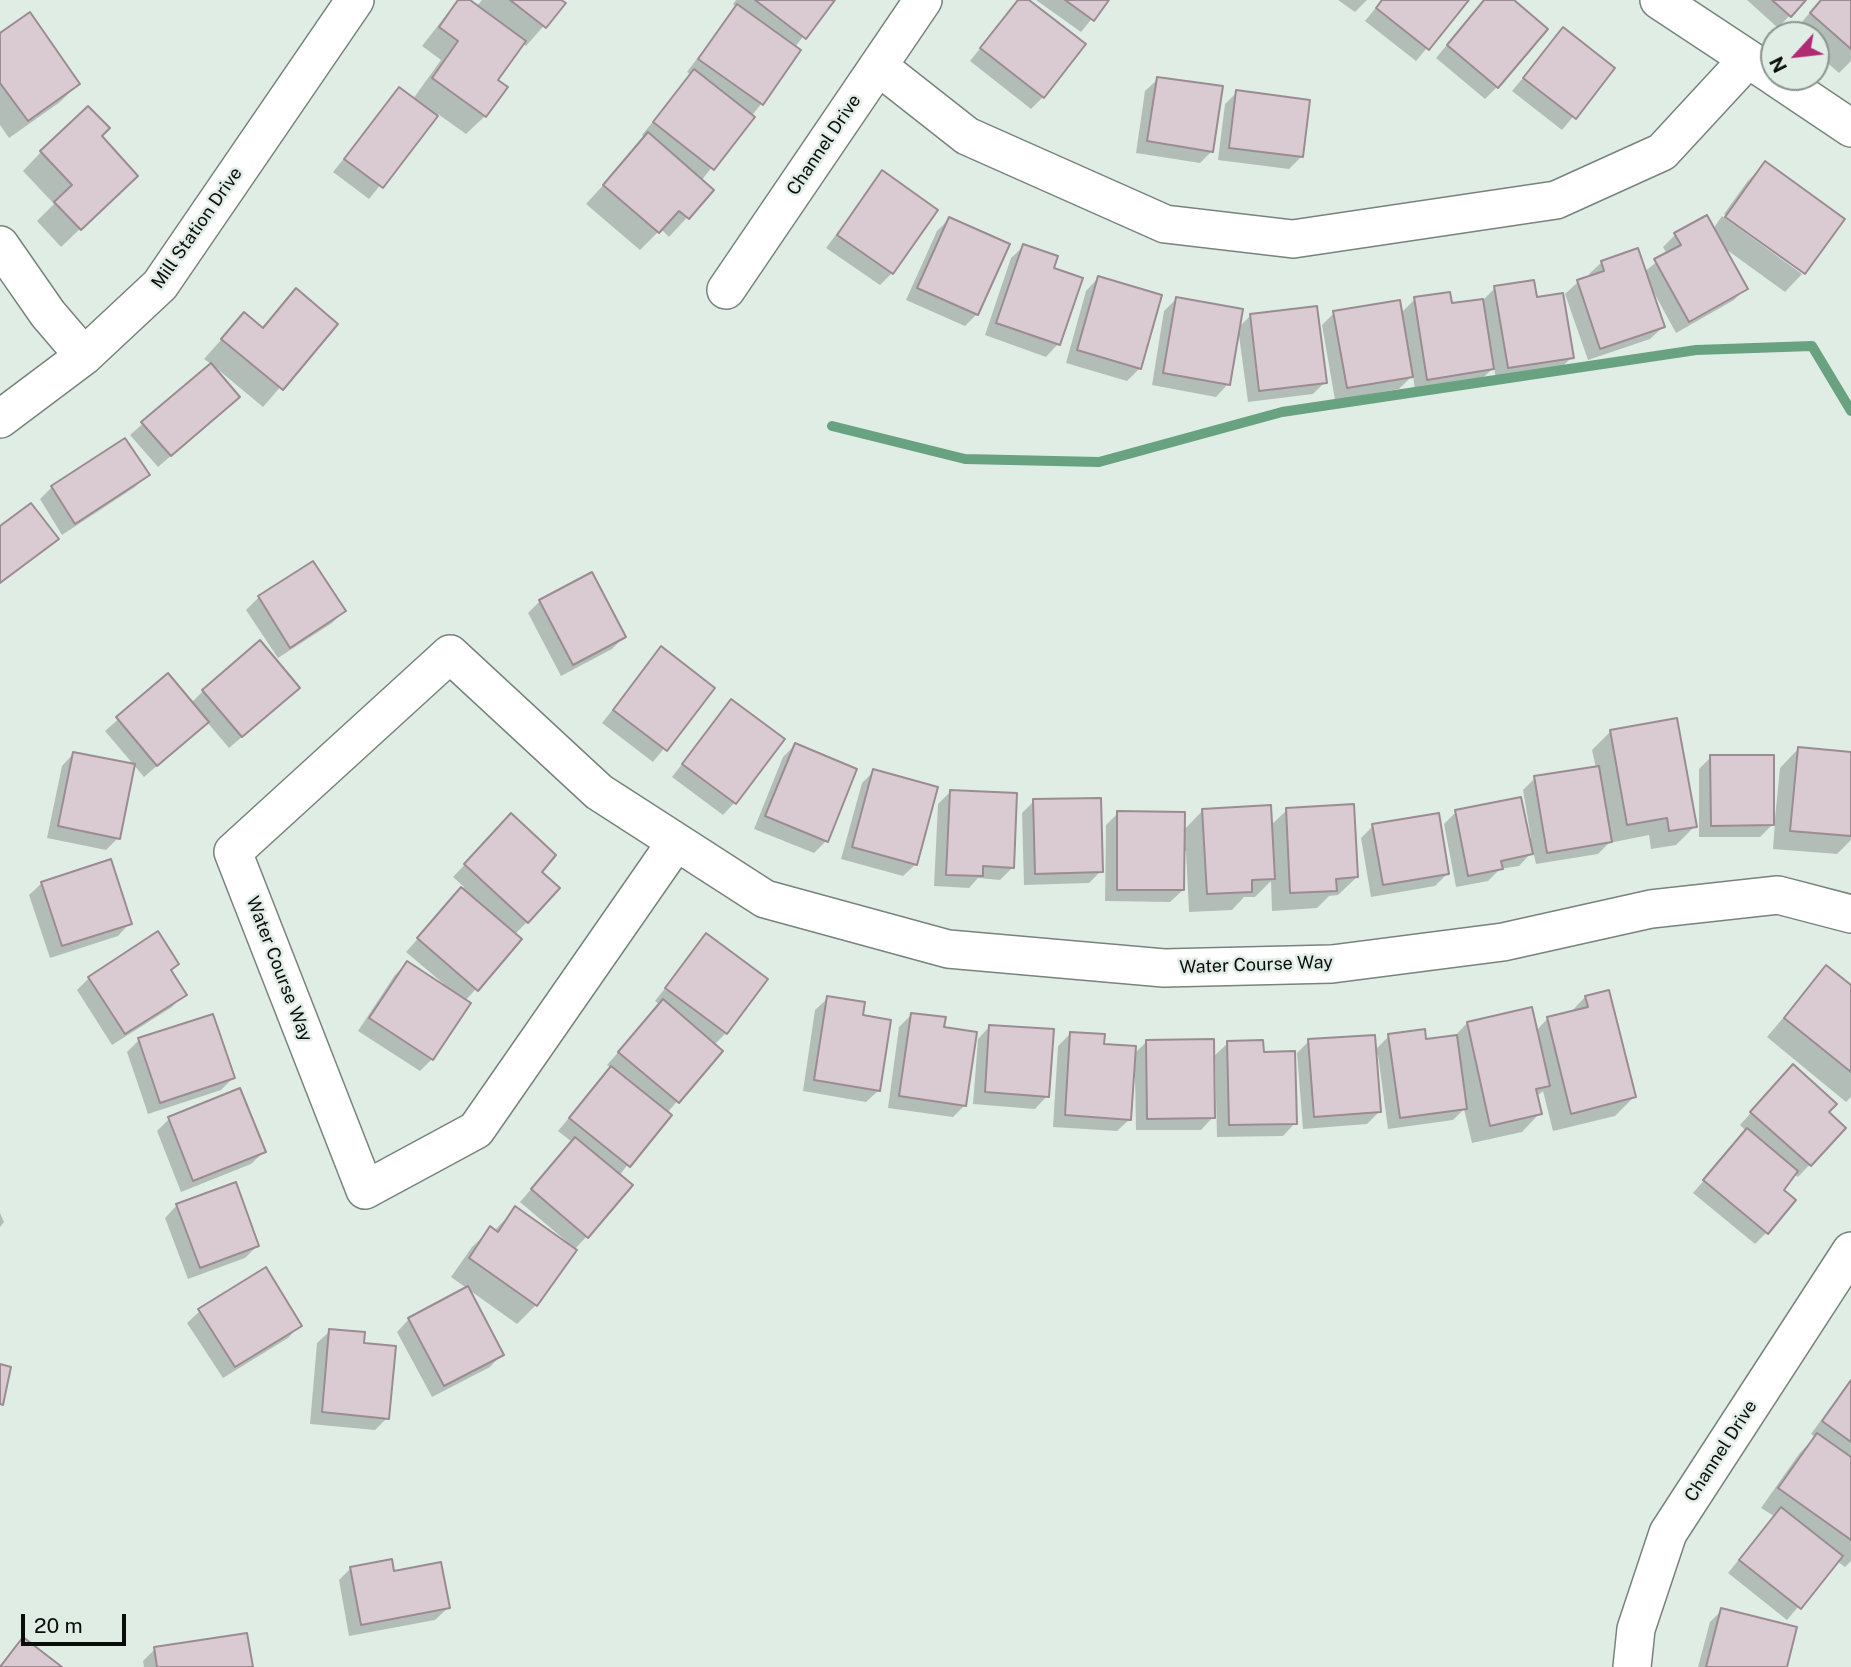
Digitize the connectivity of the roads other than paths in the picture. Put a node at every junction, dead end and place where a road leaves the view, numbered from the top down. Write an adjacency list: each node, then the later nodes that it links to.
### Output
1 (355, 0): 11 (street, Mill Station Drive)
2 (922, 0): 4 (street, Channel Drive)
3 (1659, 0): 5 (street)
4 (878, 66): 6 (street); 10 (street, Channel Drive)
5 (1760, 68)
6 (1760, 75)
7 (1795, 91): 8 (street)
8 (1851, 128)
9 (0, 245): 11 (street)
10 (726, 290)
11 (84, 356): 12 (street, Mill Station Drive)
12 (0, 419)
13 (676, 842): 13 (street, Water Course Way); 14 (street, Water Course Way)
14 (1851, 914)
15 (1851, 1251): 16 (street, Channel Drive)
16 (1632, 1667)

